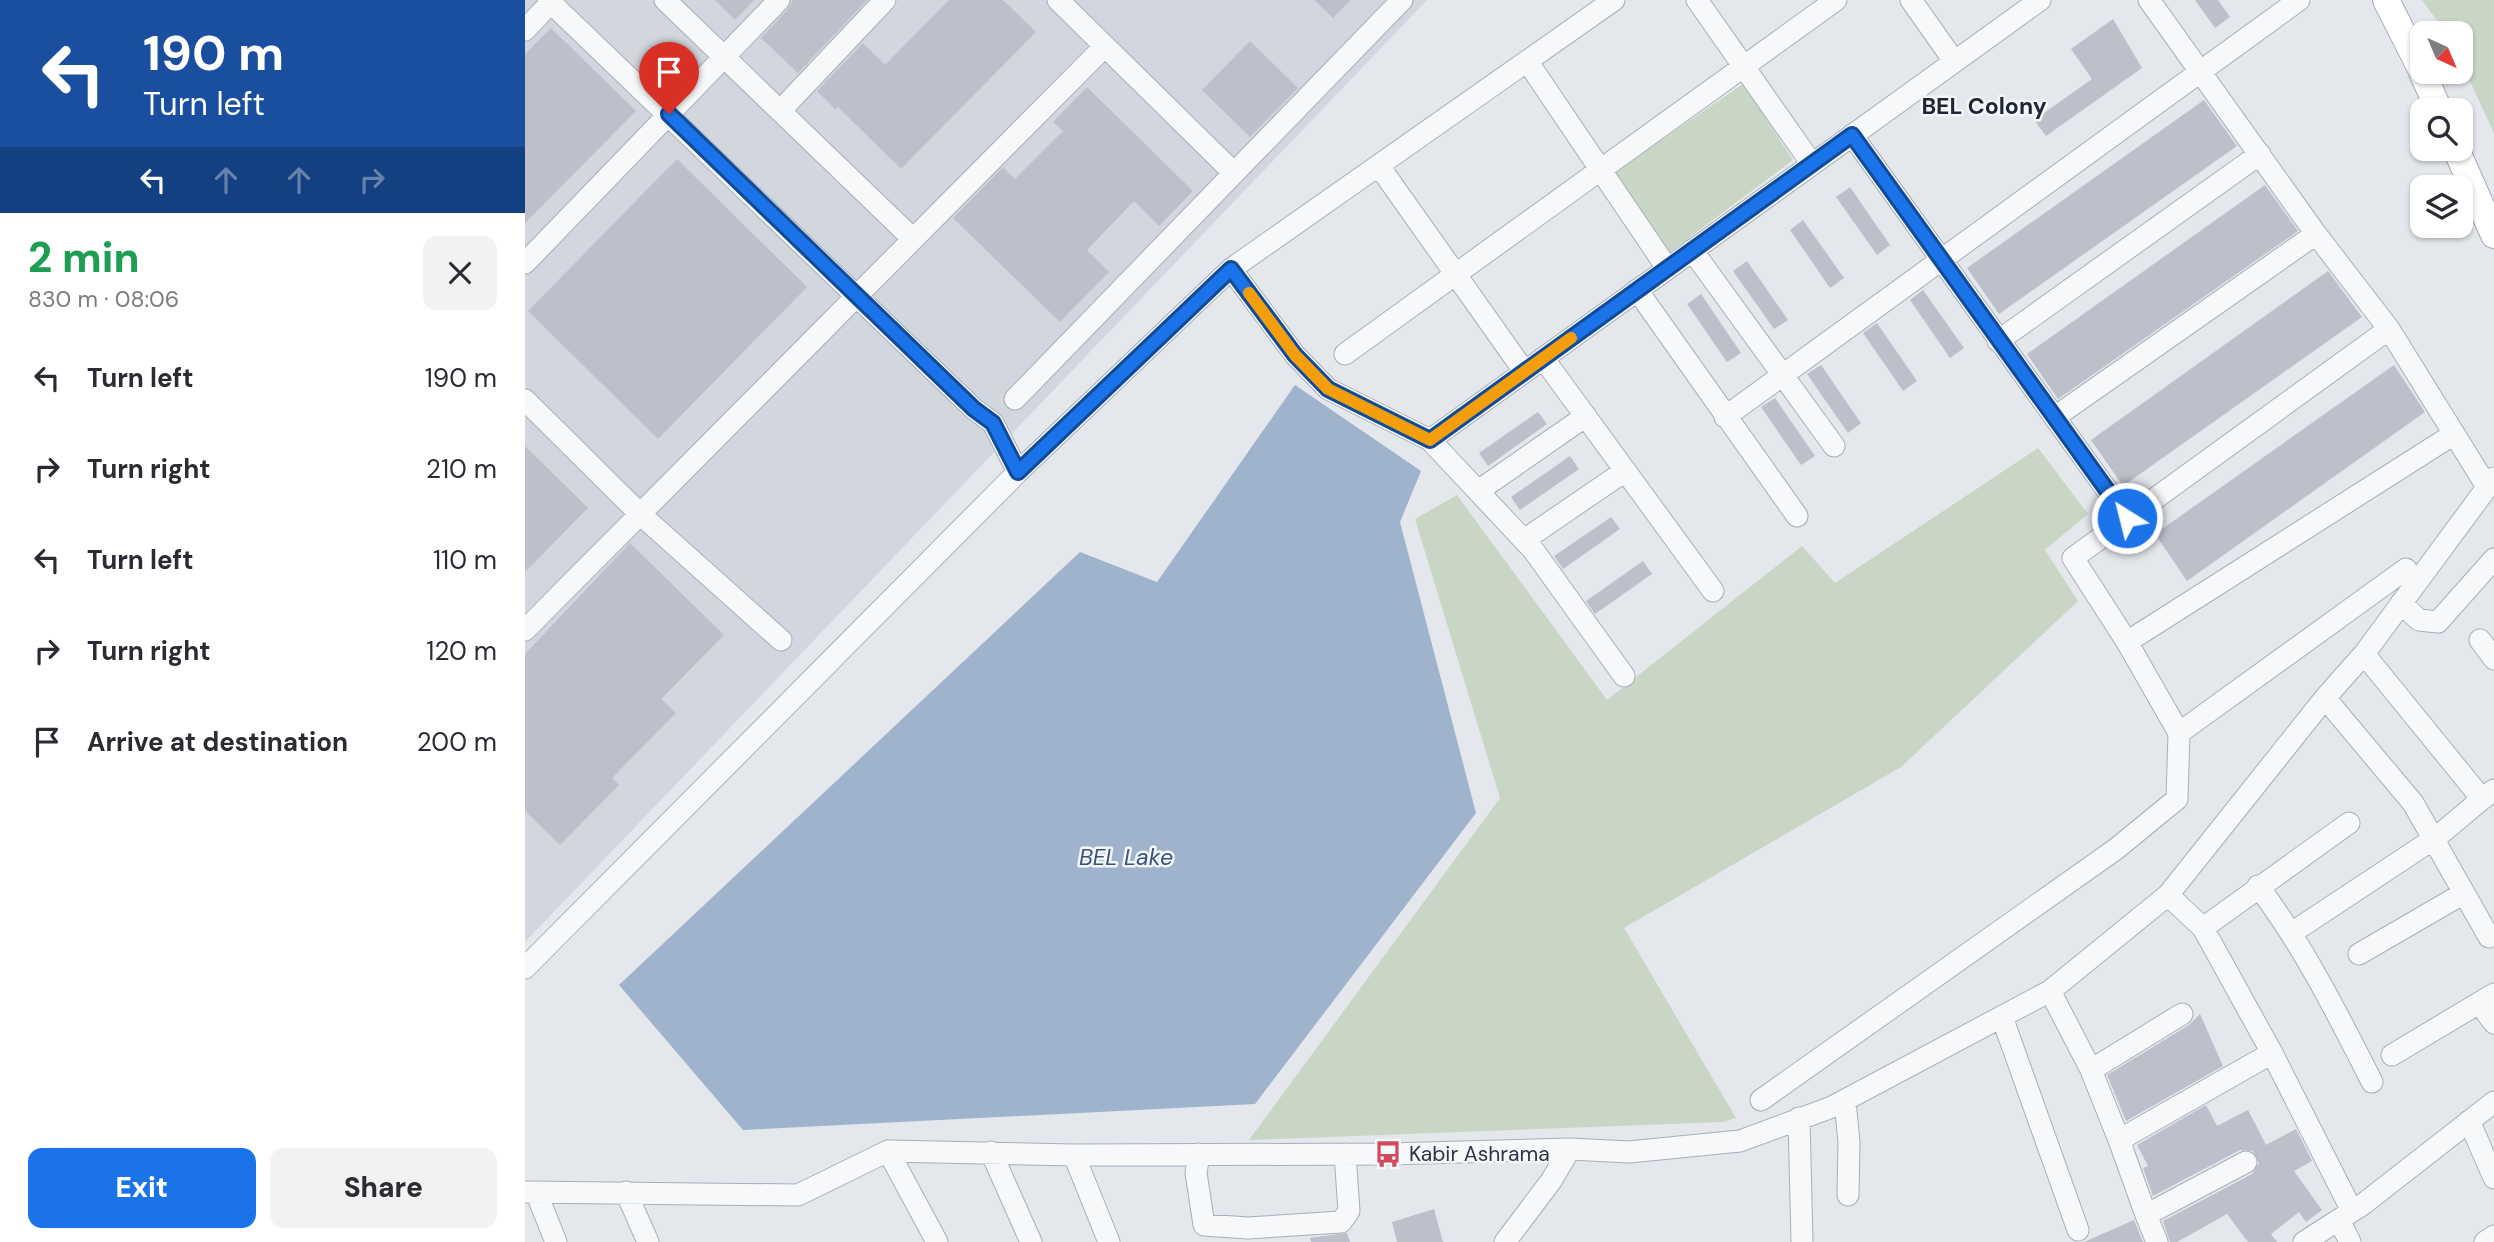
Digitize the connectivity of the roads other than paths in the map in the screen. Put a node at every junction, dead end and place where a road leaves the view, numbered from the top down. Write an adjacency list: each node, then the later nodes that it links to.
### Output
1 (665, 0): 18 (street)
2 (779, 0): 18 (street)
3 (884, 0): 23 (street)
4 (1058, 0): 16 (street)
5 (1402, 0): 31 (street)
6 (1615, 0): 19 (street)
7 (1697, 0): 21 (street)
8 (1836, 0): 21 (street)
9 (1911, 0): 20 (street)
10 (2040, 0): 20 (street)
11 (2148, 0): 22 (street)
12 (2299, 0): 22 (street)
13 (550, 1): 15 (street); 24 (street)
14 (2390, 6): 17 (main road)
15 (525, 30)
16 (1105, 46): 31 (street); 34 (street)
17 (2410, 47)
18 (724, 57): 23 (street); 24 (street)
19 (1527, 61): 29 (street); 30 (street)
20 (1954, 61): 25 (street)
21 (1744, 67): 28 (street); 30 (street)
22 (2198, 71): 26 (street); 36 (street)
23 (780, 111): 34 (street)
24 (669, 114): 37 (street); 42 (street)
25 (1852, 135): 28 (street); 36 (street)
26 (2260, 155): 32 (street); 44 (street)
27 (2461, 161): 33 (main road)
28 (1812, 164): 35 (street)
29 (1378, 166): 39 (street); 40 (street)
30 (1599, 171): 38 (street); 40 (street)
31 (1234, 173): 50 (street)
32 (2316, 234): 43 (street); 53 (street)
33 (2494, 234)
34 (913, 239): 42 (street)
35 (1692, 250): 38 (street); 48 (street)
36 (1940, 258): 44 (street); 48 (street)
37 (525, 263)
38 (1667, 268): 41 (street)
39 (1231, 269): 55 (street); 58 (street)
40 (1456, 275): 45 (street); 47 (street)
41 (1637, 290): 46 (street); 52 (street)
42 (858, 295): 58 (street); 61 (street)
43 (2389, 329): 54 (street); 63 (street)
44 (1998, 341): 53 (street)
45 (1345, 355)
46 (1543, 358): 47 (street); 51 (street)
47 (1524, 372): 55 (street)
48 (1781, 375): 52 (street); 56 (street)
49 (525, 400): 61 (street)
50 (1015, 400)
51 (1586, 416): 57 (street); 60 (street)
52 (1725, 417): 62 (street)
53 (2055, 417): 63 (street)
54 (2454, 434): 59 (street); 72 (street)
55 (1430, 440): 60 (street)
56 (1834, 446)
57 (1625, 471): 64 (street); 67 (street)
58 (1018, 472): 88 (street)
59 (2489, 480): 68 (street)
60 (1478, 491): 64 (street)
61 (640, 514): 69 (street); 70 (street)
62 (1797, 516)
63 (2127, 518): 72 (street)
64 (1524, 540): 75 (street)
65 (2494, 559): 68 (street)
66 (2406, 569): 77 (street)
67 (1713, 591)
68 (2401, 603): 73 (street)
69 (527, 623)
70 (781, 640)
71 (2480, 640): 74 (street)
72 (2127, 642): 77 (street)
73 (2364, 654): 76 (street); 78 (street)
74 (2494, 659)
75 (1624, 676)
76 (2325, 698): 80 (street); 83 (street)
77 (2179, 733): 98 (street)
78 (2488, 794): 80 (street)
79 (2349, 823): 81 (street)
80 (2434, 839): 82 (street); 85 (street)
81 (2258, 886): 84 (street); 85 (street)
82 (2464, 893): 86 (street); 87 (street)
83 (2168, 895): 84 (street); 89 (street)
84 (2203, 928): 94 (street)
85 (2293, 932): 97 (street)
86 (2492, 938)
87 (2359, 954)
88 (525, 968)
89 (2050, 991): 92 (street); 96 (street)
90 (2487, 999): 93 (street); 95 (street)
91 (2182, 1014): 96 (street)
92 (2002, 1017): 99 (street); 117 (street)
93 (2494, 1023)
94 (2272, 1053): 103 (street); 116 (street)
95 (2392, 1055)
96 (2091, 1070): 103 (street)
97 (2372, 1082)
98 (1761, 1100)
99 (1845, 1101): 101 (street); 114 (street)
100 (2494, 1102): 102 (street)
101 (1799, 1118): 104 (street); 125 (street)
102 (2469, 1121): 111 (street); 116 (street)
103 (2119, 1140): 115 (street)
104 (1570, 1149): 109 (street); 124 (street)
105 (888, 1151): 106 (street); 113 (street); 121 (street)
106 (991, 1152): 107 (street); 122 (street)
107 (1074, 1154): 108 (street); 123 (street)
108 (1199, 1154): 109 (street); 109 (street)
109 (1345, 1154)
110 (2246, 1162): 115 (street)
111 (2494, 1178)
112 (531, 1192): 113 (street); 119 (street)
113 (626, 1192): 120 (street)
114 (1848, 1195)
115 (2146, 1215): 126 (street)
116 (2345, 1216): 127 (street); 128 (street)
117 (2078, 1230)
118 (2494, 1236): 129 (street)
119 (556, 1242)
120 (648, 1242)
121 (937, 1242)
122 (1031, 1242)
123 (1109, 1242)
124 (1504, 1242)
125 (1802, 1242)
126 (2157, 1242)
127 (2304, 1242)
128 (2350, 1242)
129 (2485, 1242)

